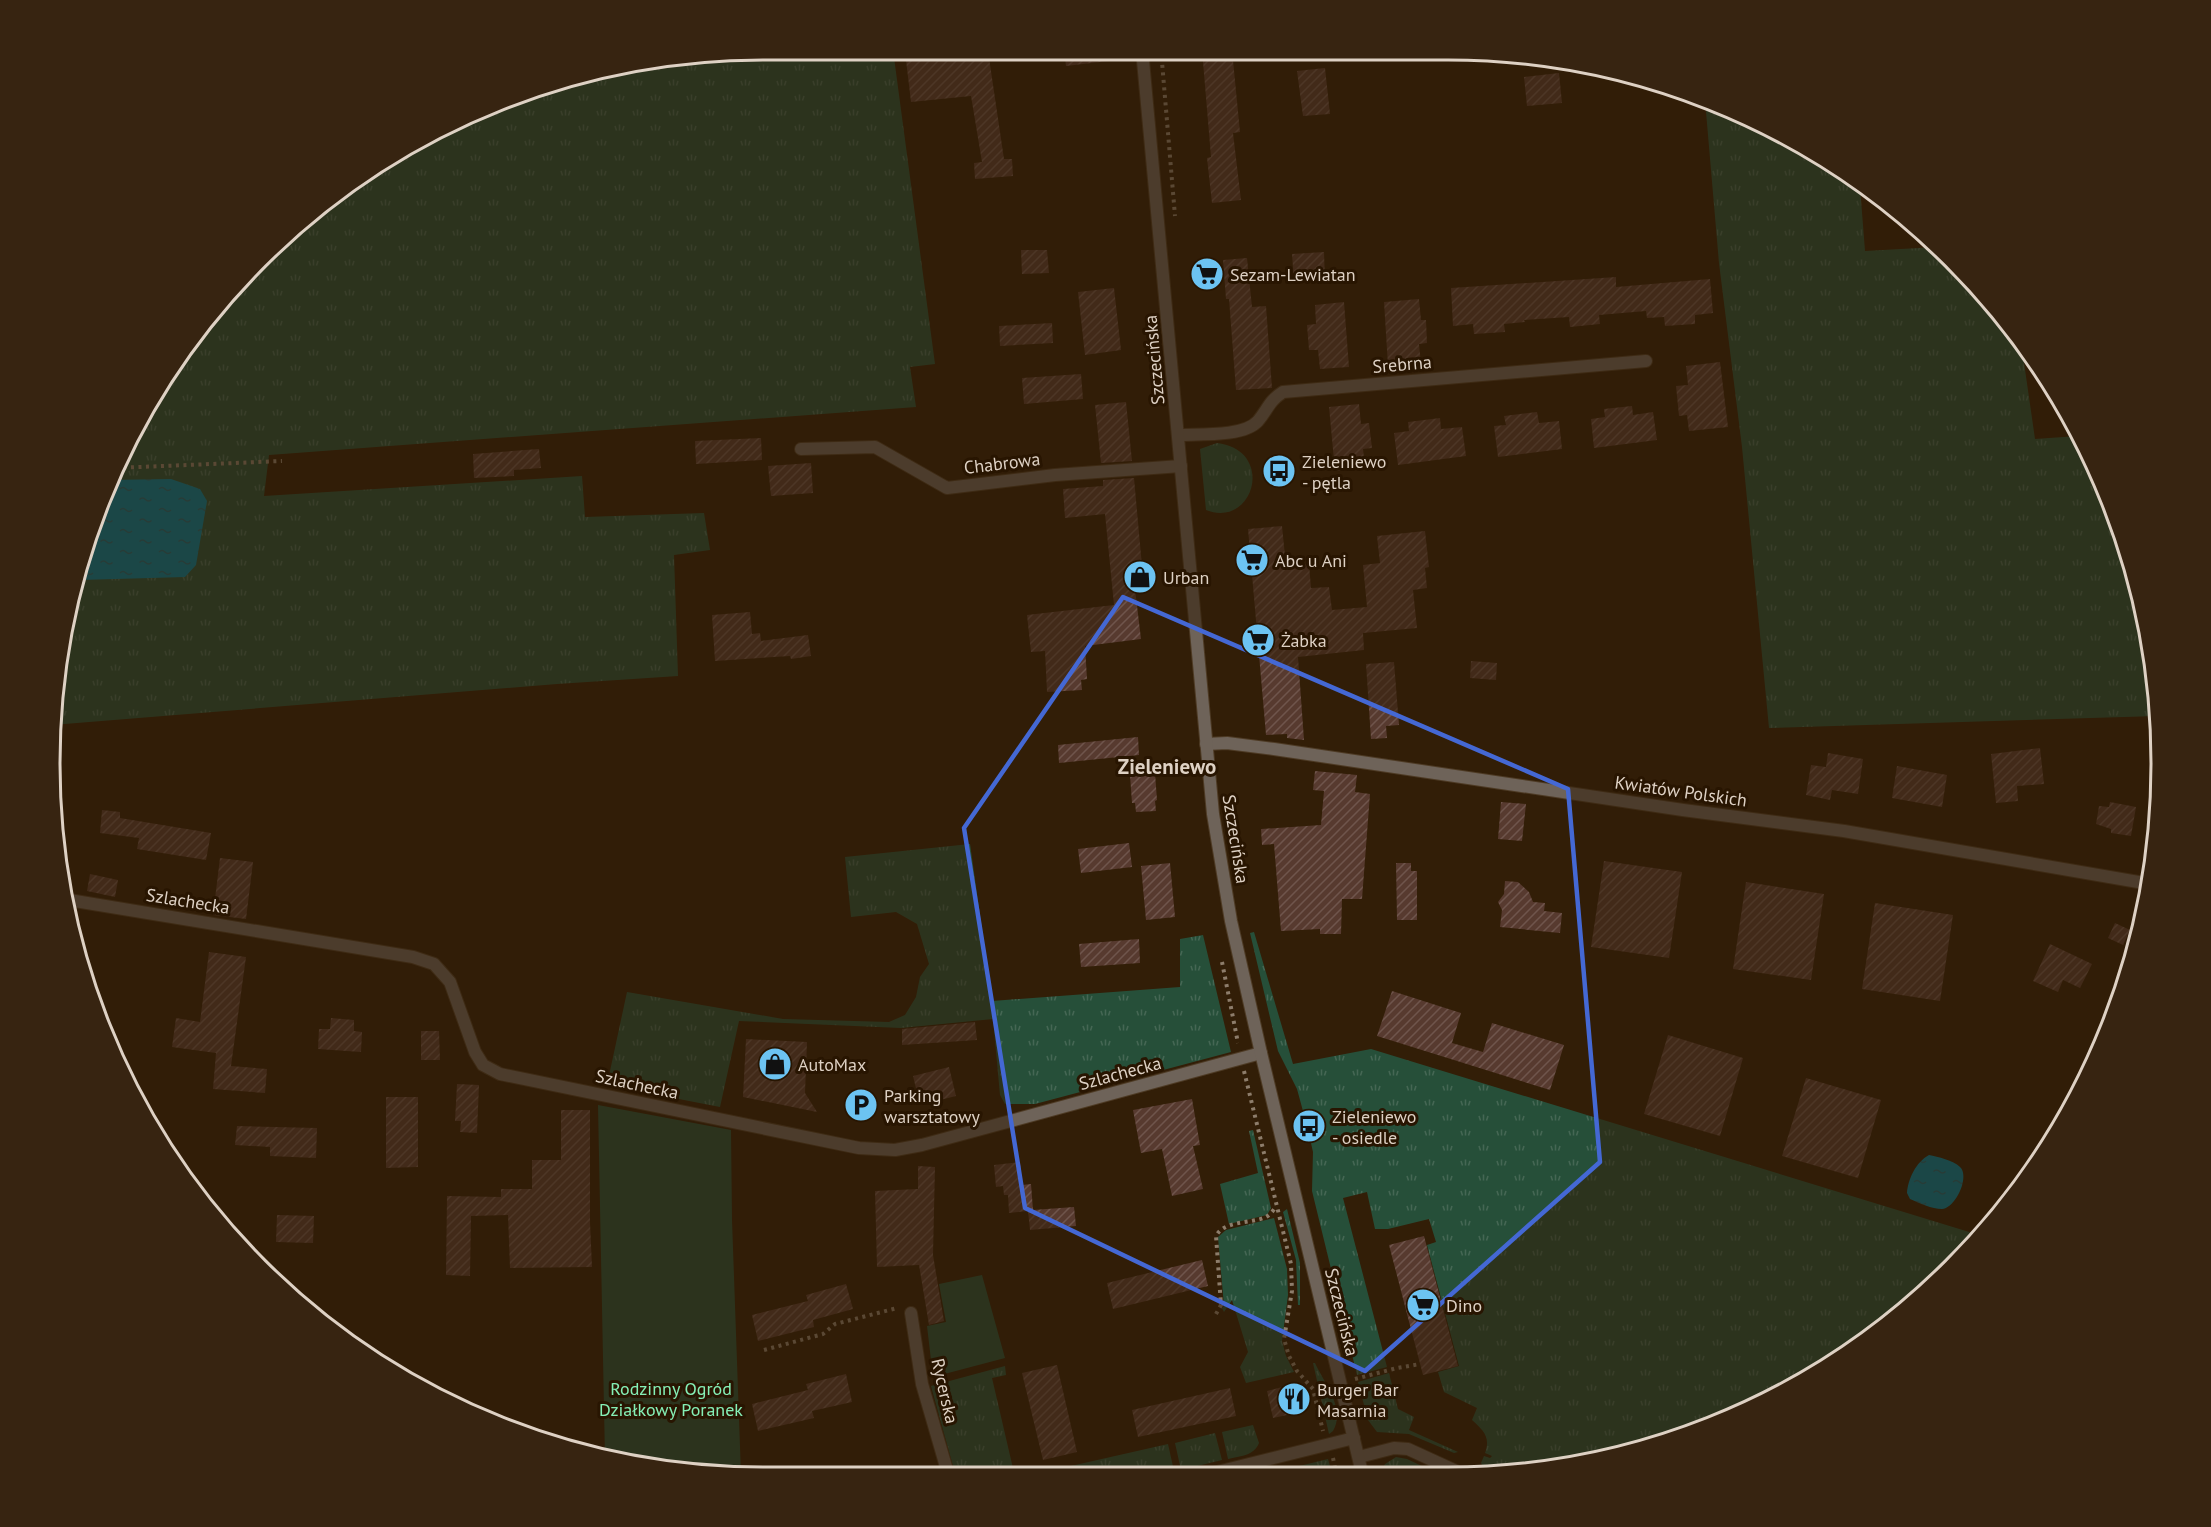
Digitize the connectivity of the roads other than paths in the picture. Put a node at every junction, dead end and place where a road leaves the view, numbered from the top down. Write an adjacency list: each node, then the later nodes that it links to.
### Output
1 (1143, 60): 3 (street, Szczecińska)
2 (1646, 361): 3 (street, Srebrna)
3 (1179, 435): 5 (street, Szczecińska)
4 (801, 449): 5 (street, Chabrowa)
5 (1181, 466): 6 (street, Szczecińska)
6 (1206, 744): 7 (street, Kwiatów Polskich); 9 (street, Szczecińska)
7 (2140, 882)
8 (74, 901): 9 (street, Szlachecka)
9 (1261, 1053): 11 (street, Szczecińska)
10 (911, 1313): 13 (street, Rycerska)
11 (1354, 1438): 12 (street, Szczecińska); 14 (street)
12 (1359, 1456): 15 (street, Szczecińska); 16 (street)
13 (946, 1467)
14 (1240, 1467)
15 (1361, 1467)
16 (1447, 1467)

